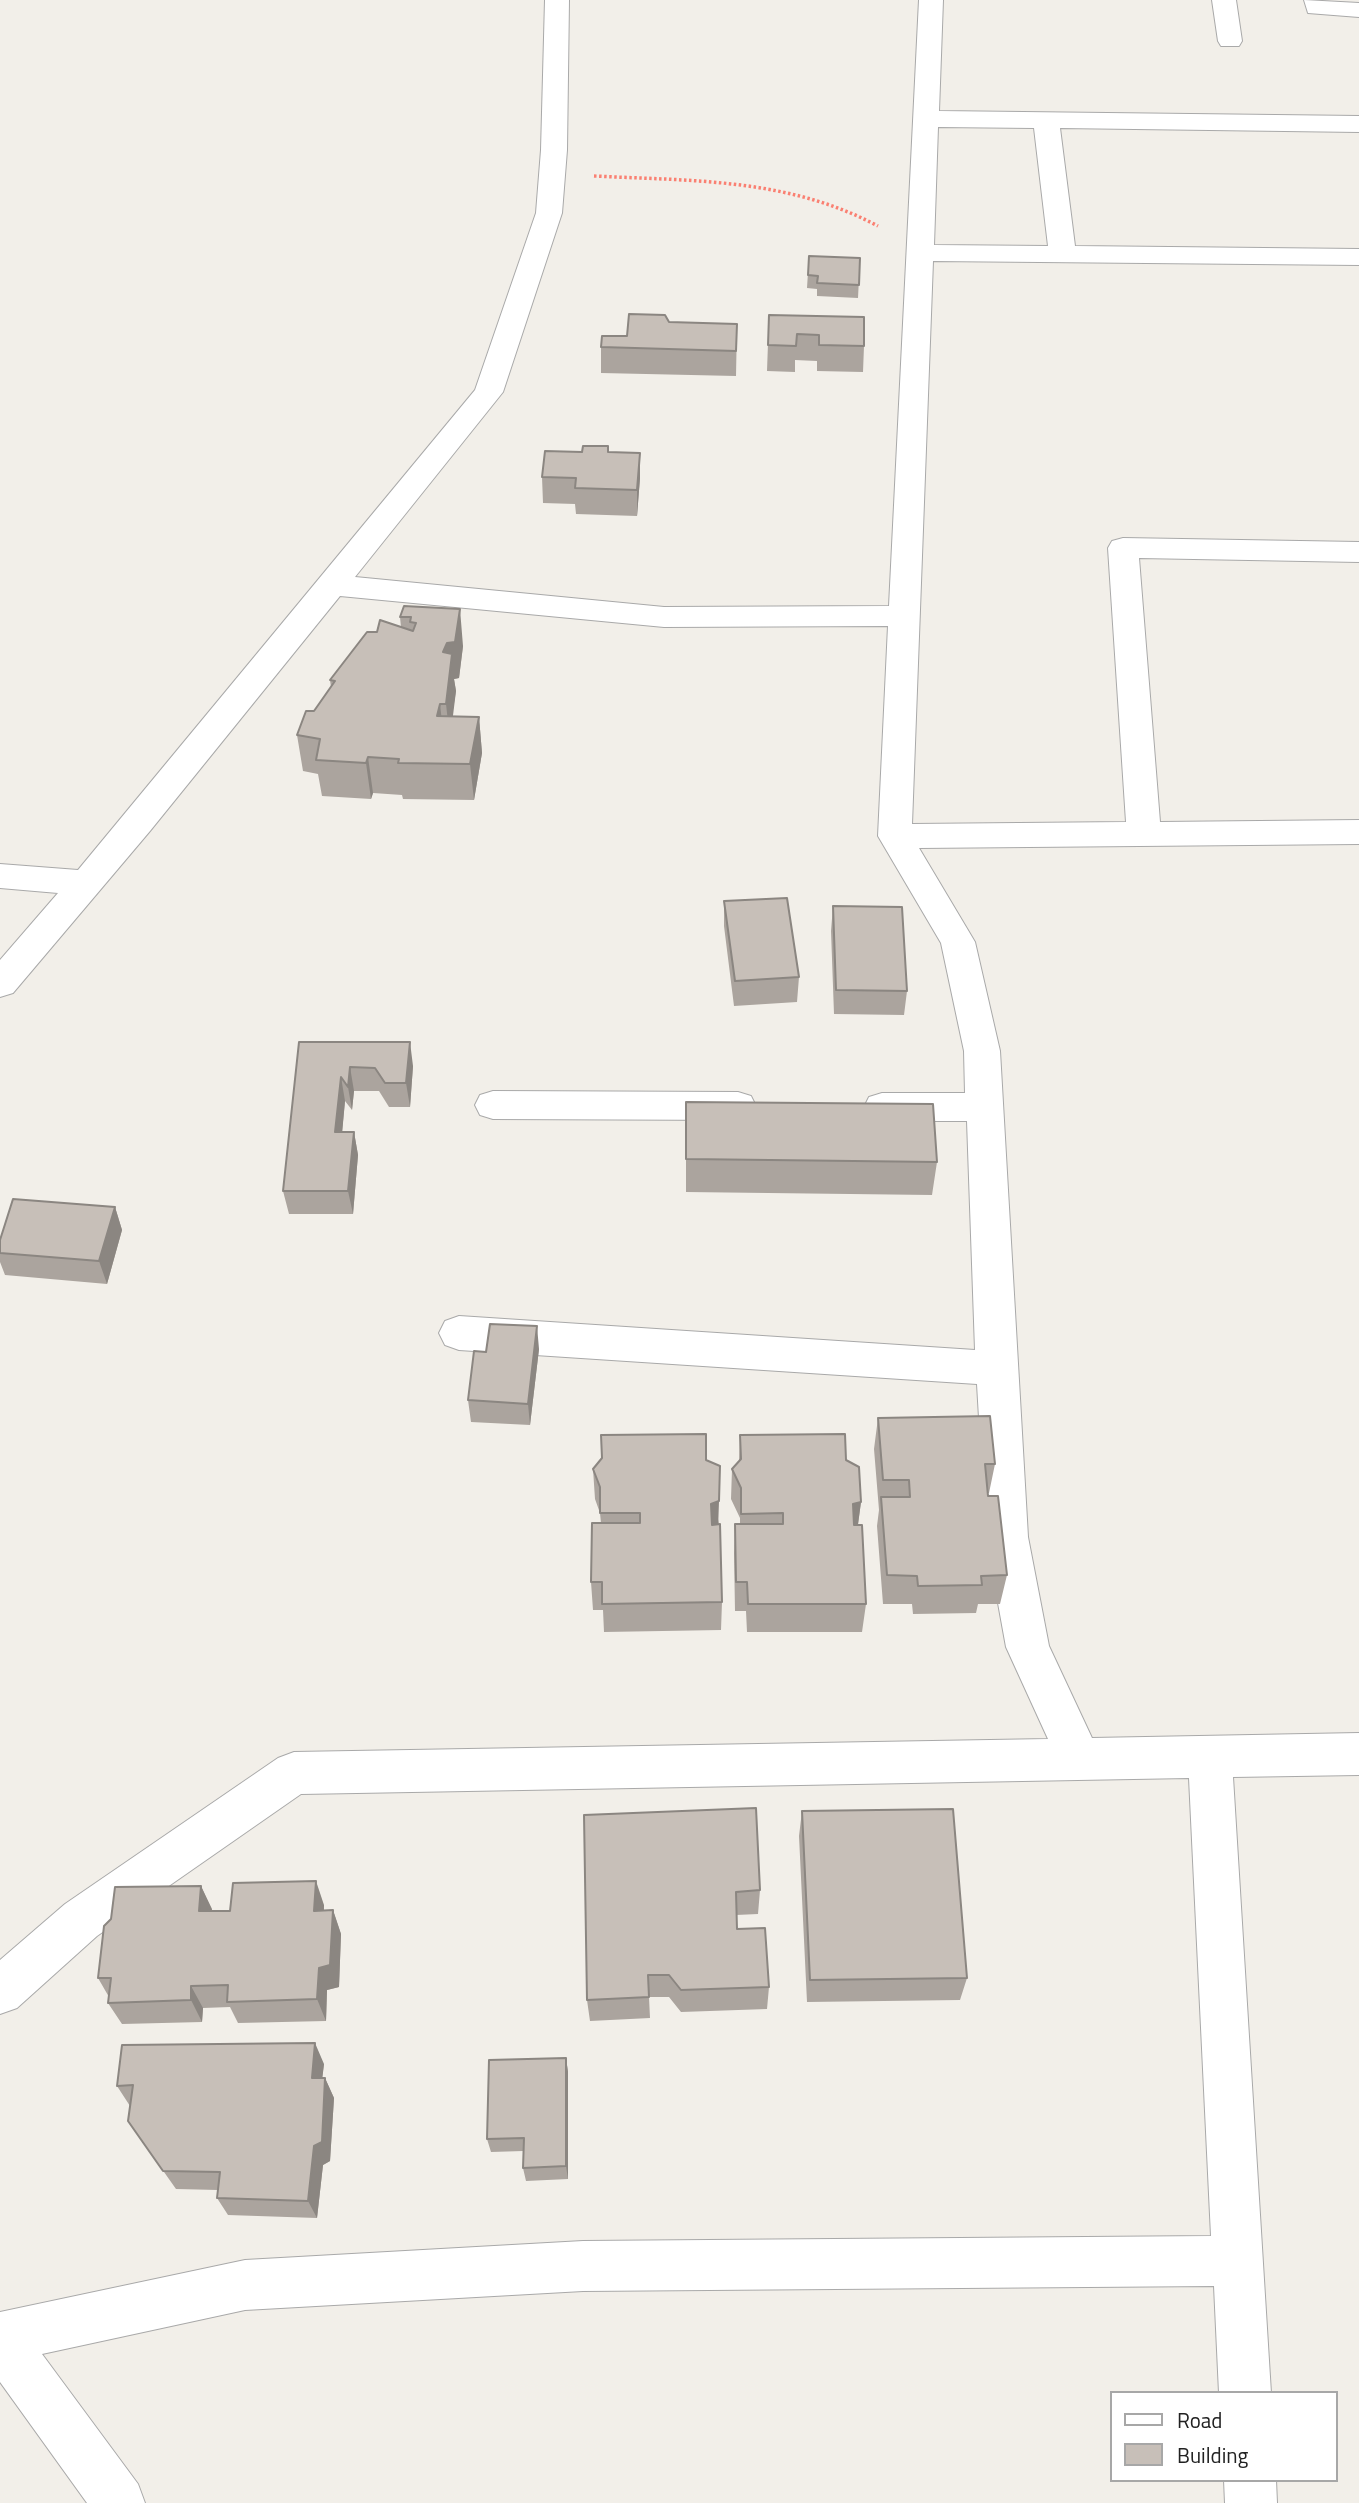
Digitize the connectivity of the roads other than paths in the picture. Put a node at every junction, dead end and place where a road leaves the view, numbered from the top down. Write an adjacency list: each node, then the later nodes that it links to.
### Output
1 (557, 0): 14 (street)
2 (931, 0): 7 (street)
3 (1224, 0): 6 (street)
4 (1316, 0): 5 (street)
5 (1359, 10)
6 (1230, 41)
7 (926, 119): 8 (street); 10 (street)
8 (1046, 120): 9 (street); 11 (street)
9 (1359, 124)
10 (920, 253): 11 (street); 15 (street)
11 (1062, 254): 12 (street)
12 (1359, 257)
13 (1359, 552): 17 (street)
14 (332, 584): 15 (street); 20 (street)
15 (904, 616): 18 (street)
16 (1359, 832): 17 (street)
17 (1144, 834): 18 (street)
18 (895, 836): 25 (street)
19 (0, 876): 20 (street)
20 (86, 883): 21 (street)
21 (0, 984)
22 (493, 1105): 23 (street)
23 (766, 1106)
24 (848, 1107): 25 (street)
25 (985, 1107): 27 (street)
26 (459, 1333): 27 (street)
27 (996, 1368): 30 (street)
28 (1359, 1754): 29 (street)
29 (1210, 1756): 30 (street); 32 (street)
30 (1079, 1759): 31 (street)
31 (0, 1991)
32 (1238, 2261): 33 (street); 34 (street)
33 (0, 2338): 36 (street)
34 (1245, 2391)
35 (1250, 2482): 37 (street)
36 (119, 2503)
37 (1251, 2503)

